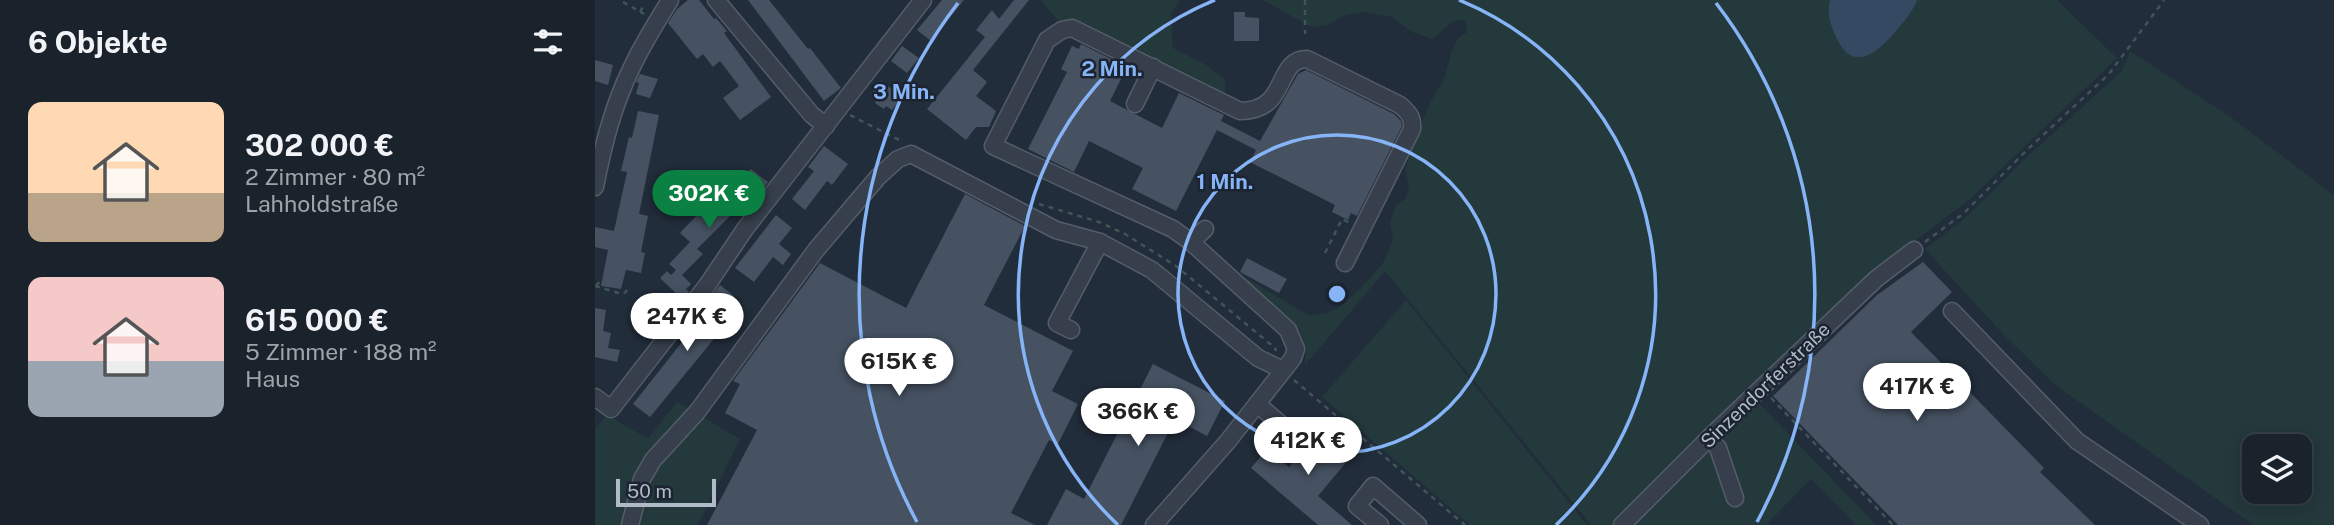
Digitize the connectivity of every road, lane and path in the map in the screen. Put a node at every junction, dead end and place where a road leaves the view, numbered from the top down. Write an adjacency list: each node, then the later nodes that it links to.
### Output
1 (670, 0): 9 (street)
2 (716, 0): 13 (street)
3 (923, 0): 13 (street)
4 (1305, 0): 10 (path)
5 (2164, 0): 19 (path)
6 (623, 2): 8 (path)
7 (644, 5): 8 (path)
8 (640, 12): 9 (path)
9 (656, 23): 14 (street)
10 (1305, 34)
11 (1153, 67): 12 (street); 18 (street); 21 (street)
12 (1135, 104)
13 (826, 126): 29 (street)
14 (595, 187)
15 (1342, 219): 20 (path)
16 (1205, 229): 18 (street)
17 (1100, 242): 26 (street); 27 (street); 35 (street)
18 (1191, 242): 27 (street)
19 (1914, 250): 28 (street, Sinzendorferstraße)
20 (1325, 253)
21 (1345, 263)
22 (602, 279): 23 (path)
23 (595, 286): 24 (path)
24 (627, 287)
25 (1952, 311): 41 (street)
26 (1071, 330)
27 (1283, 370): 30 (street); 38 (path)
28 (1761, 388): 31 (street, Sinzendorferstraße); 40 (path)
29 (595, 397)
30 (1257, 404): 32 (street); 36 (street)
31 (1709, 438): 33 (street); 39 (street, Sinzendorferstraße)
32 (1303, 443)
33 (1735, 498)
34 (1408, 522): 37 (street)
35 (630, 525)
36 (1154, 525)
37 (1381, 525)
38 (1465, 525)
39 (1622, 525)
40 (1893, 525)
41 (2200, 525)

